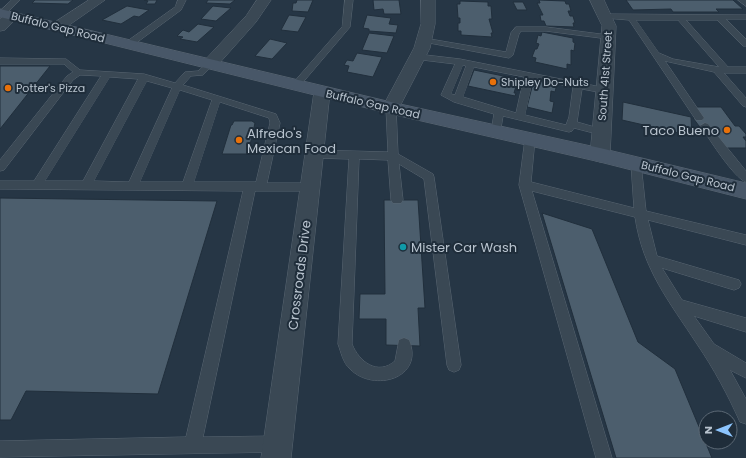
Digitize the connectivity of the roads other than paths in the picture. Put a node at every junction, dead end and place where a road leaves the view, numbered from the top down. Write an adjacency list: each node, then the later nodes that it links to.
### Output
1 (98, 0): 15 (street)
2 (182, 0): 18 (lane)
3 (264, 0): 25 (street)
4 (349, 0): 32 (lane)
5 (428, 0): 17 (street)
6 (597, 0): 10 (street, South 41st Street)
7 (742, 0): 8 (lane)
8 (746, 4)
9 (6, 14): 15 (main road, Buffalo Gap Road)
10 (605, 16): 12 (lane); 16 (street, South 41st Street)
11 (746, 17): 14 (lane)
12 (631, 18): 13 (lane); 20 (lane)
13 (680, 18): 14 (lane); 26 (lane)
14 (720, 18): 19 (lane)
15 (57, 27): 18 (main road, Buffalo Gap Road)
16 (608, 37): 17 (lane); 36 (street, South 41st Street)
17 (424, 40): 21 (street)
18 (129, 44): 25 (main road, Buffalo Gap Road)
19 (746, 44)
20 (656, 55): 26 (lane); 54 (lane)
21 (417, 57): 23 (lane); 41 (street)
22 (0, 61): 28 (lane)
23 (460, 62): 24 (lane); 39 (lane)
24 (471, 64): 30 (lane); 39 (lane)
25 (205, 68): 32 (main road, Buffalo Gap Road); 34 (lane); 35 (lane)
26 (722, 70): 27 (lane); 40 (lane)
27 (746, 70)
28 (78, 72): 29 (lane); 53 (lane)
29 (107, 74): 31 (lane); 56 (lane)
30 (529, 76): 33 (lane); 43 (lane)
31 (144, 77): 34 (lane); 57 (lane)
32 (296, 85): 37 (main road, Buffalo Gap Road)
33 (578, 85): 36 (lane); 44 (lane)
34 (177, 86): 35 (lane); 59 (lane)
35 (188, 89): 38 (lane)
36 (603, 90): 46 (street, South 41st Street)
37 (322, 92): 41 (main road, Buffalo Gap Road); 48 (street, Crossroads Drive)
38 (217, 98): 60 (lane); 61 (lane)
39 (457, 100): 42 (lane)
40 (745, 100)
41 (391, 108): 45 (main road, Buffalo Gap Road); 51 (lane)
42 (499, 112): 43 (lane); 45 (lane)
43 (520, 118): 44 (lane)
44 (571, 124): 46 (lane)
45 (496, 132): 47 (main road, Buffalo Gap Road)
46 (601, 132): 50 (street, South 41st Street)
47 (530, 139): 50 (main road, Buffalo Gap Road); 58 (lane)
48 (314, 154): 49 (lane); 62 (street, Crossroads Drive)
49 (354, 154): 51 (lane); 71 (lane)
50 (600, 155): 52 (main road, Buffalo Gap Road)
51 (393, 156): 64 (lane); 73 (lane)
52 (636, 164): 63 (main road, Buffalo Gap Road); 65 (lane)
53 (0, 166)
54 (746, 178)
55 (0, 185): 56 (lane)
56 (37, 185): 57 (lane)
57 (87, 185): 59 (lane)
58 (525, 185): 65 (lane); 79 (lane)
59 (133, 186): 60 (lane)
60 (187, 186): 61 (lane)
61 (255, 186): 62 (lane); 76 (lane)
62 (310, 187): 78 (street, Crossroads Drive)
63 (746, 190)
64 (397, 200)
65 (641, 214): 66 (lane); 67 (lane)
66 (746, 240)
67 (652, 260): 68 (lane); 69 (lane)
68 (734, 284)
69 (677, 305): 70 (lane); 72 (lane)
70 (746, 325)
71 (404, 345)
72 (709, 349): 74 (lane); 75 (lane)
73 (454, 364)
74 (746, 371)
75 (746, 416)
76 (192, 445): 77 (lane); 78 (lane)
77 (0, 448)
78 (277, 451)
79 (604, 458)

